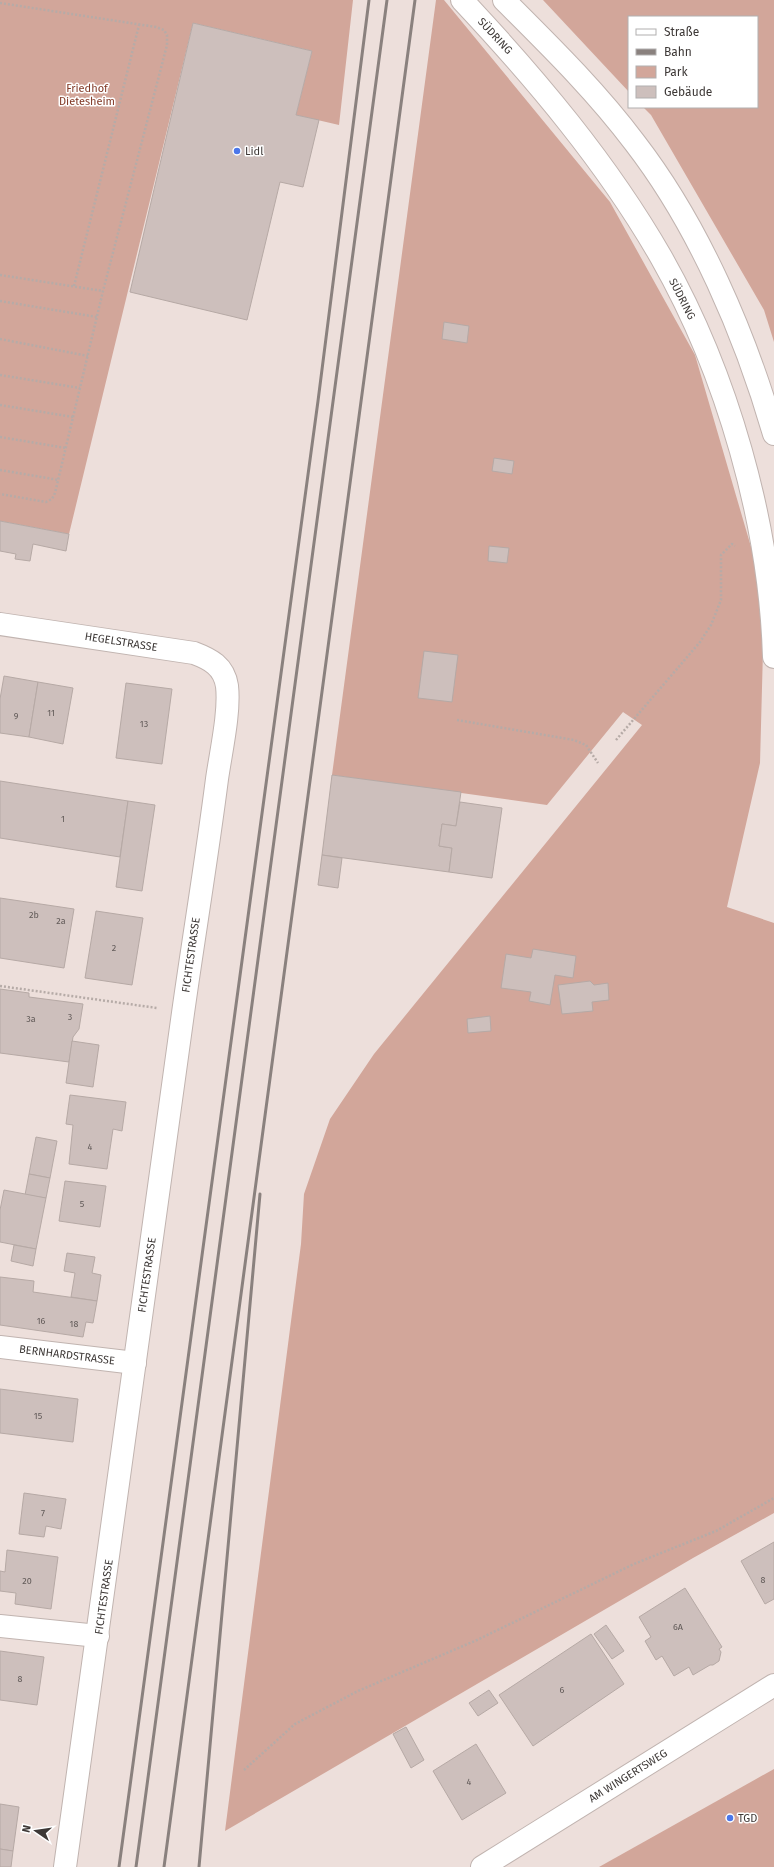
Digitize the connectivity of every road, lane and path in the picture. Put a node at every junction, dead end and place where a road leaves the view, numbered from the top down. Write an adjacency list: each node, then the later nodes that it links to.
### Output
1 (462, 0): 24 (street, SÜDRING)
2 (504, 0): 16 (street)
3 (0, 3): 4 (path)
4 (139, 25): 6 (path); 7 (path)
5 (0, 275): 6 (path)
6 (74, 286): 7 (path)
7 (103, 291): 9 (path)
8 (0, 301): 9 (path)
9 (98, 317): 11 (path)
10 (0, 339): 11 (path)
11 (88, 356): 13 (path)
12 (0, 375): 13 (path)
13 (80, 388): 15 (path)
14 (0, 405): 15 (path)
15 (73, 417): 18 (path)
16 (774, 434)
17 (0, 437): 18 (path)
18 (66, 448): 20 (path)
19 (0, 470): 20 (path)
20 (59, 480): 21 (path)
21 (0, 494)
22 (737, 547): 27 (path)
23 (0, 624): 25 (street, HEGELSTRASSE)
24 (774, 657)
25 (227, 684): 30 (street, FICHTESTRASSE)
26 (457, 720): 28 (path)
27 (616, 740)
28 (598, 763)
29 (0, 986): 30 (path)
30 (183, 1012): 32 (street, FICHTESTRASSE)
31 (0, 1347): 32 (street, BERNHARDSTRASSE)
32 (134, 1364): 35 (street, FICHTESTRASSE)
33 (774, 1498): 37 (path)
34 (0, 1626): 35 (street)
35 (98, 1636): 38 (street, FICHTESTRASSE)
36 (774, 1685): 39 (street, AM WINGERTSWEG)
37 (244, 1770)
38 (65, 1867)
39 (482, 1867)

